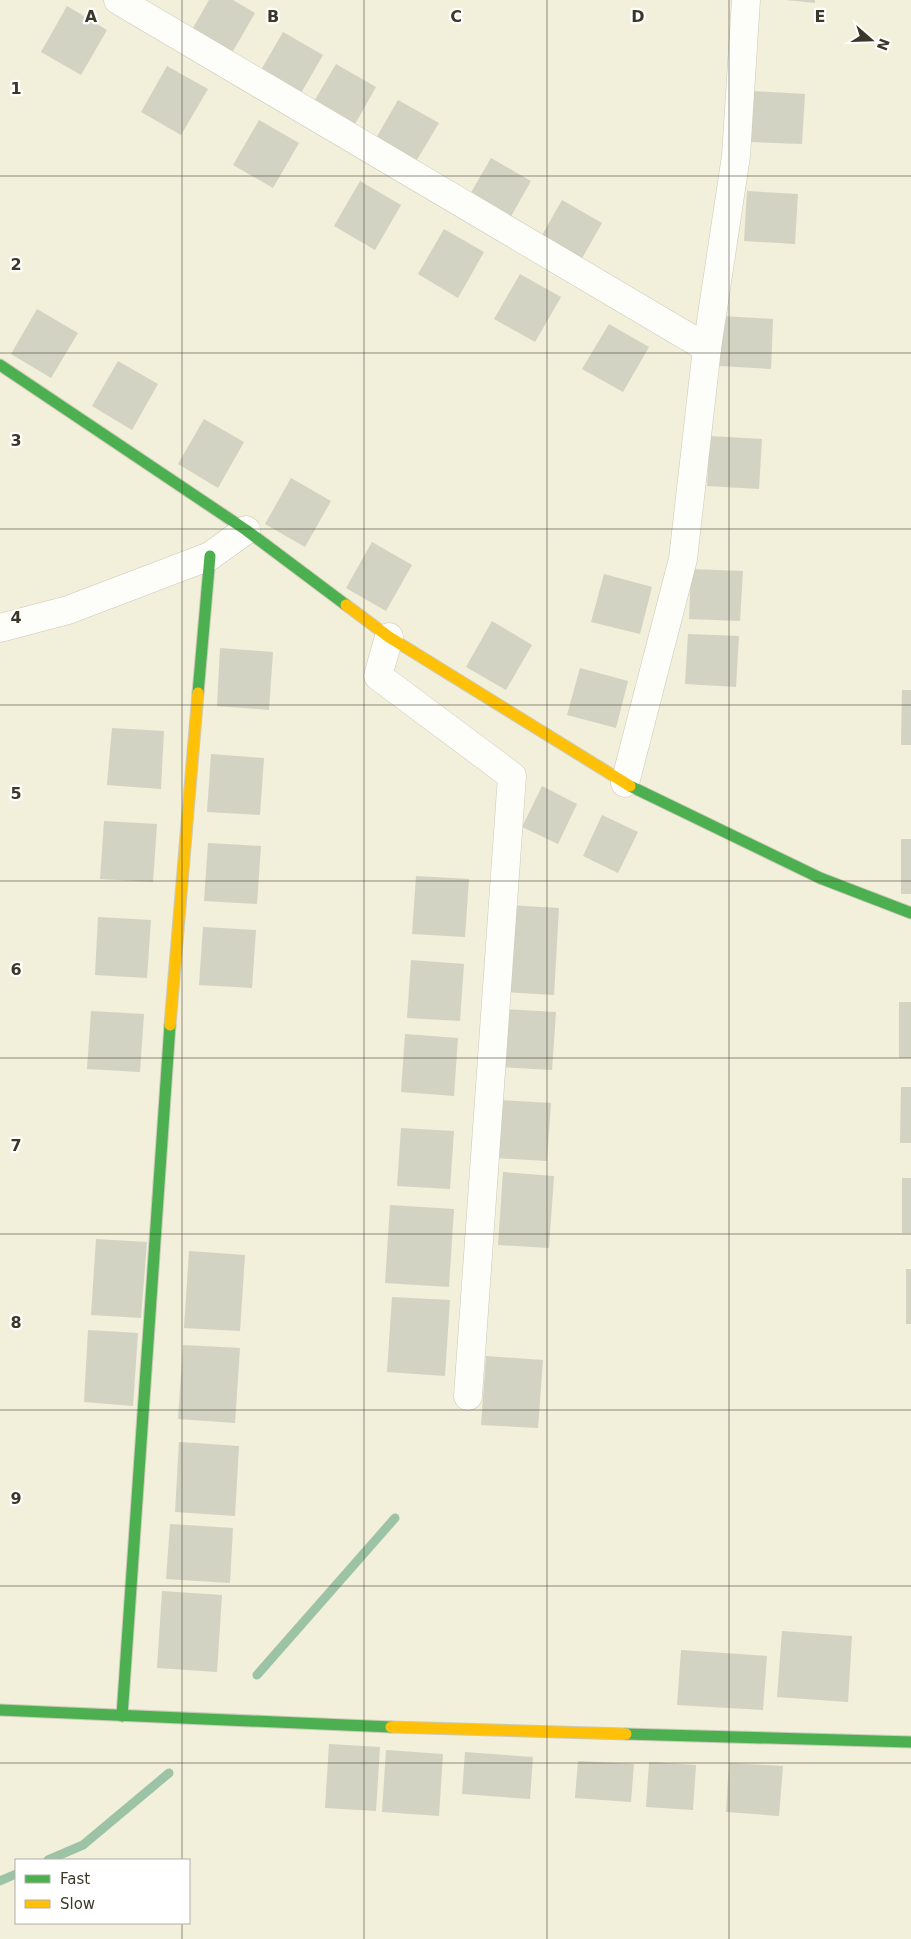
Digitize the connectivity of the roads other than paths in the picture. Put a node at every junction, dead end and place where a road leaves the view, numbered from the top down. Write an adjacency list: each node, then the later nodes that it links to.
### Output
1 (118, 0): 3 (street)
2 (746, 0): 3 (street)
3 (707, 348): 9 (street)
4 (0, 365): 5 (street)
5 (246, 530): 6 (street); 8 (street)
6 (210, 556): 7 (street); 13 (street)
7 (0, 628)
8 (389, 637): 9 (street); 11 (street)
9 (625, 783): 10 (street)
10 (911, 913)
11 (468, 1396)
12 (0, 1710): 13 (street)
13 (122, 1716): 14 (street)
14 (911, 1742)

